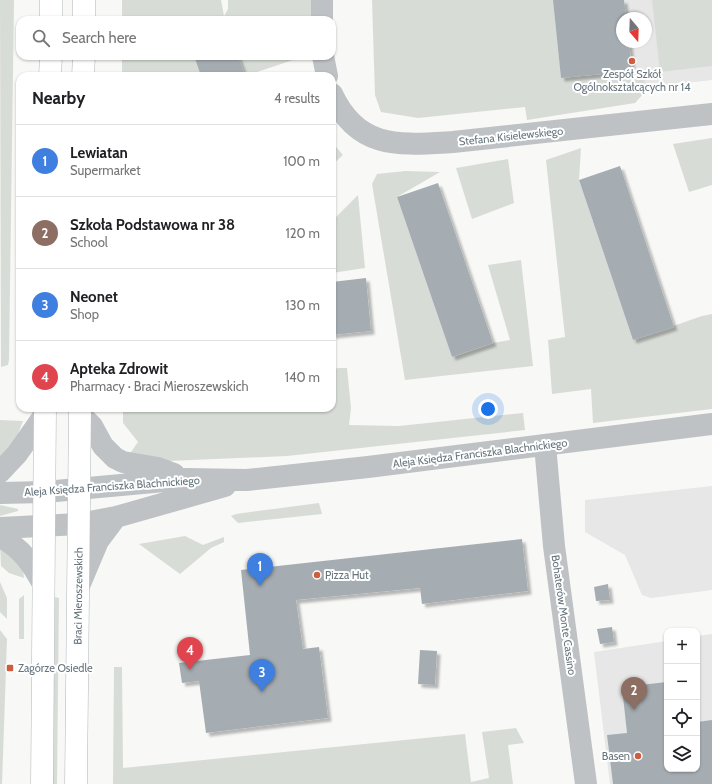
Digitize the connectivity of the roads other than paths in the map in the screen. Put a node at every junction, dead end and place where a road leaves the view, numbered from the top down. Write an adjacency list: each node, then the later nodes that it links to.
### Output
1 (51, 0): 4 (main road)
2 (84, 0): 5 (main road)
3 (322, 0): 6 (street)
4 (51, 16)
5 (84, 16)
6 (322, 16)
7 (51, 60): 10 (main road)
8 (84, 60): 11 (main road)
9 (324, 60): 12 (street)
10 (50, 72)
11 (83, 72)
12 (326, 72)
13 (336, 102): 14 (street, Stefana Kisielewskiego)
14 (712, 114)
15 (44, 412): 21 (street)
16 (45, 412): 25 (main road)
17 (80, 412): 24 (main road, Braci Mieroszewskich)
18 (81, 412): 22 (street)
19 (712, 424): 20 (street, Aleja Księdza Franciszka Blachnickiego)
20 (545, 445): 23 (street, Aleja Księdza Franciszka Blachnickiego); 36 (street, Bohaterów Monte Cassino)
21 (0, 472)
22 (186, 479): 23 (street, Aleja Księdza Franciszka Blachnickiego); 24 (street, Aleja Księdza Franciszka Blachnickiego)
23 (247, 480): 27 (street, Aleja Księdza Franciszka Blachnickiego)
24 (79, 490): 25 (street, Aleja Księdza Franciszka Blachnickiego); 28 (main road, Braci Mieroszewskich)
25 (45, 492): 26 (street, Aleja Księdza Franciszka Blachnickiego); 29 (main road)
26 (0, 493)
27 (116, 518): 28 (street, Aleja Księdza Franciszka Blachnickiego); 33 (street)
28 (79, 524): 29 (street, Aleja Księdza Franciszka Blachnickiego); 33 (main road, Braci Mieroszewskich)
29 (44, 526): 30 (street, Aleja Księdza Franciszka Blachnickiego); 32 (main road)
30 (0, 528)
31 (0, 537): 32 (street)
32 (44, 586): 34 (main road)
33 (79, 586): 35 (main road, Braci Mieroszewskich)
34 (42, 784)
35 (76, 784)
36 (586, 784)

